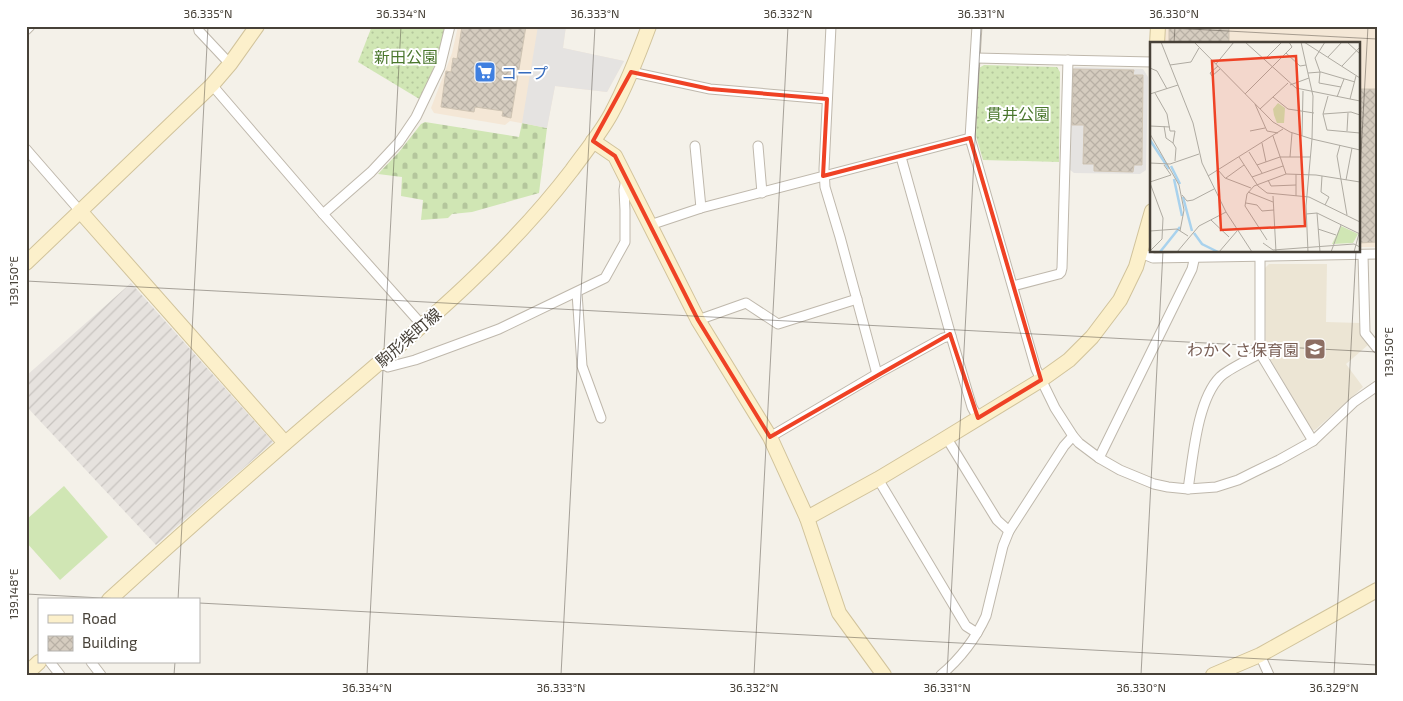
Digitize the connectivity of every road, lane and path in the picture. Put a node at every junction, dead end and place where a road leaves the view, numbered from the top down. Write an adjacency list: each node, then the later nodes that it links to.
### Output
1 (30, 26): 9 (street)
2 (198, 26): 14 (street)
3 (256, 26): 14 (street)
4 (450, 26): 29 (street)
5 (650, 26): 15 (street, 駒形柴町線)
6 (831, 26): 17 (street)
7 (977, 26): 11 (street)
8 (1158, 26): 10 (street)
9 (26, 30)
10 (1157, 42)
11 (976, 58): 12 (street); 18 (street)
12 (1068, 60): 13 (street); 38 (street)
13 (1150, 62)
14 (230, 64): 16 (street)
15 (631, 72): 17 (street); 19 (street, 駒形柴町線)
16 (212, 85): 28 (street); 29 (street)
17 (827, 100): 24 (street)
18 (970, 138): 23 (street); 38 (street)
19 (592, 142): 25 (street); 42 (street, 駒形柴町線)
20 (696, 146): 27 (street)
21 (758, 146): 26 (street)
22 (26, 150): 28 (street)
23 (901, 156): 24 (street); 43 (street)
24 (824, 176): 26 (street); 40 (street)
25 (626, 178): 31 (street); 39 (street)
26 (762, 193): 27 (street)
27 (701, 208): 31 (street)
28 (80, 211): 37 (street); 56 (street)
29 (323, 214): 42 (street)
30 (1150, 219): 32 (street)
31 (650, 226): 41 (street)
32 (1141, 253): 35 (street); 48 (street)
33 (1377, 254): 34 (street)
34 (1363, 255): 36 (street); 44 (street)
35 (1195, 256): 36 (street); 57 (street)
36 (1260, 256): 45 (street)
37 (26, 263)
38 (1013, 286): 48 (street)
39 (577, 293): 46 (street); 50 (street)
40 (857, 299): 41 (street); 47 (street)
41 (698, 320): 53 (street)
42 (422, 325): 46 (street, 駒形柴町線)
43 (950, 336): 47 (street); 51 (street)
44 (1377, 348)
45 (1260, 353): 55 (street); 59 (street)
46 (380, 362): 56 (street, 駒形柴町線)
47 (877, 374): 53 (street)
48 (1041, 380): 51 (street); 52 (street)
49 (1377, 386): 55 (street)
50 (601, 418)
51 (978, 418): 54 (street)
52 (1073, 436): 57 (street); 61 (street)
53 (770, 437): 60 (street)
54 (946, 437): 58 (street); 61 (street)
55 (1313, 441): 59 (street)
56 (285, 443): 63 (street, 駒形柴町線)
57 (1099, 458): 59 (street)
58 (878, 479): 60 (street); 64 (street)
59 (1188, 489)
60 (807, 518): 70 (street)
61 (1009, 532): 64 (street)
62 (1377, 590): 65 (street)
63 (111, 598)
64 (977, 633): 71 (street)
65 (1260, 654): 72 (street); 73 (street)
66 (52, 664): 68 (street)
67 (93, 664): 69 (street)
68 (60, 675)
69 (101, 675)
70 (884, 675)
71 (941, 675)
72 (1213, 675)
73 (1269, 675)

